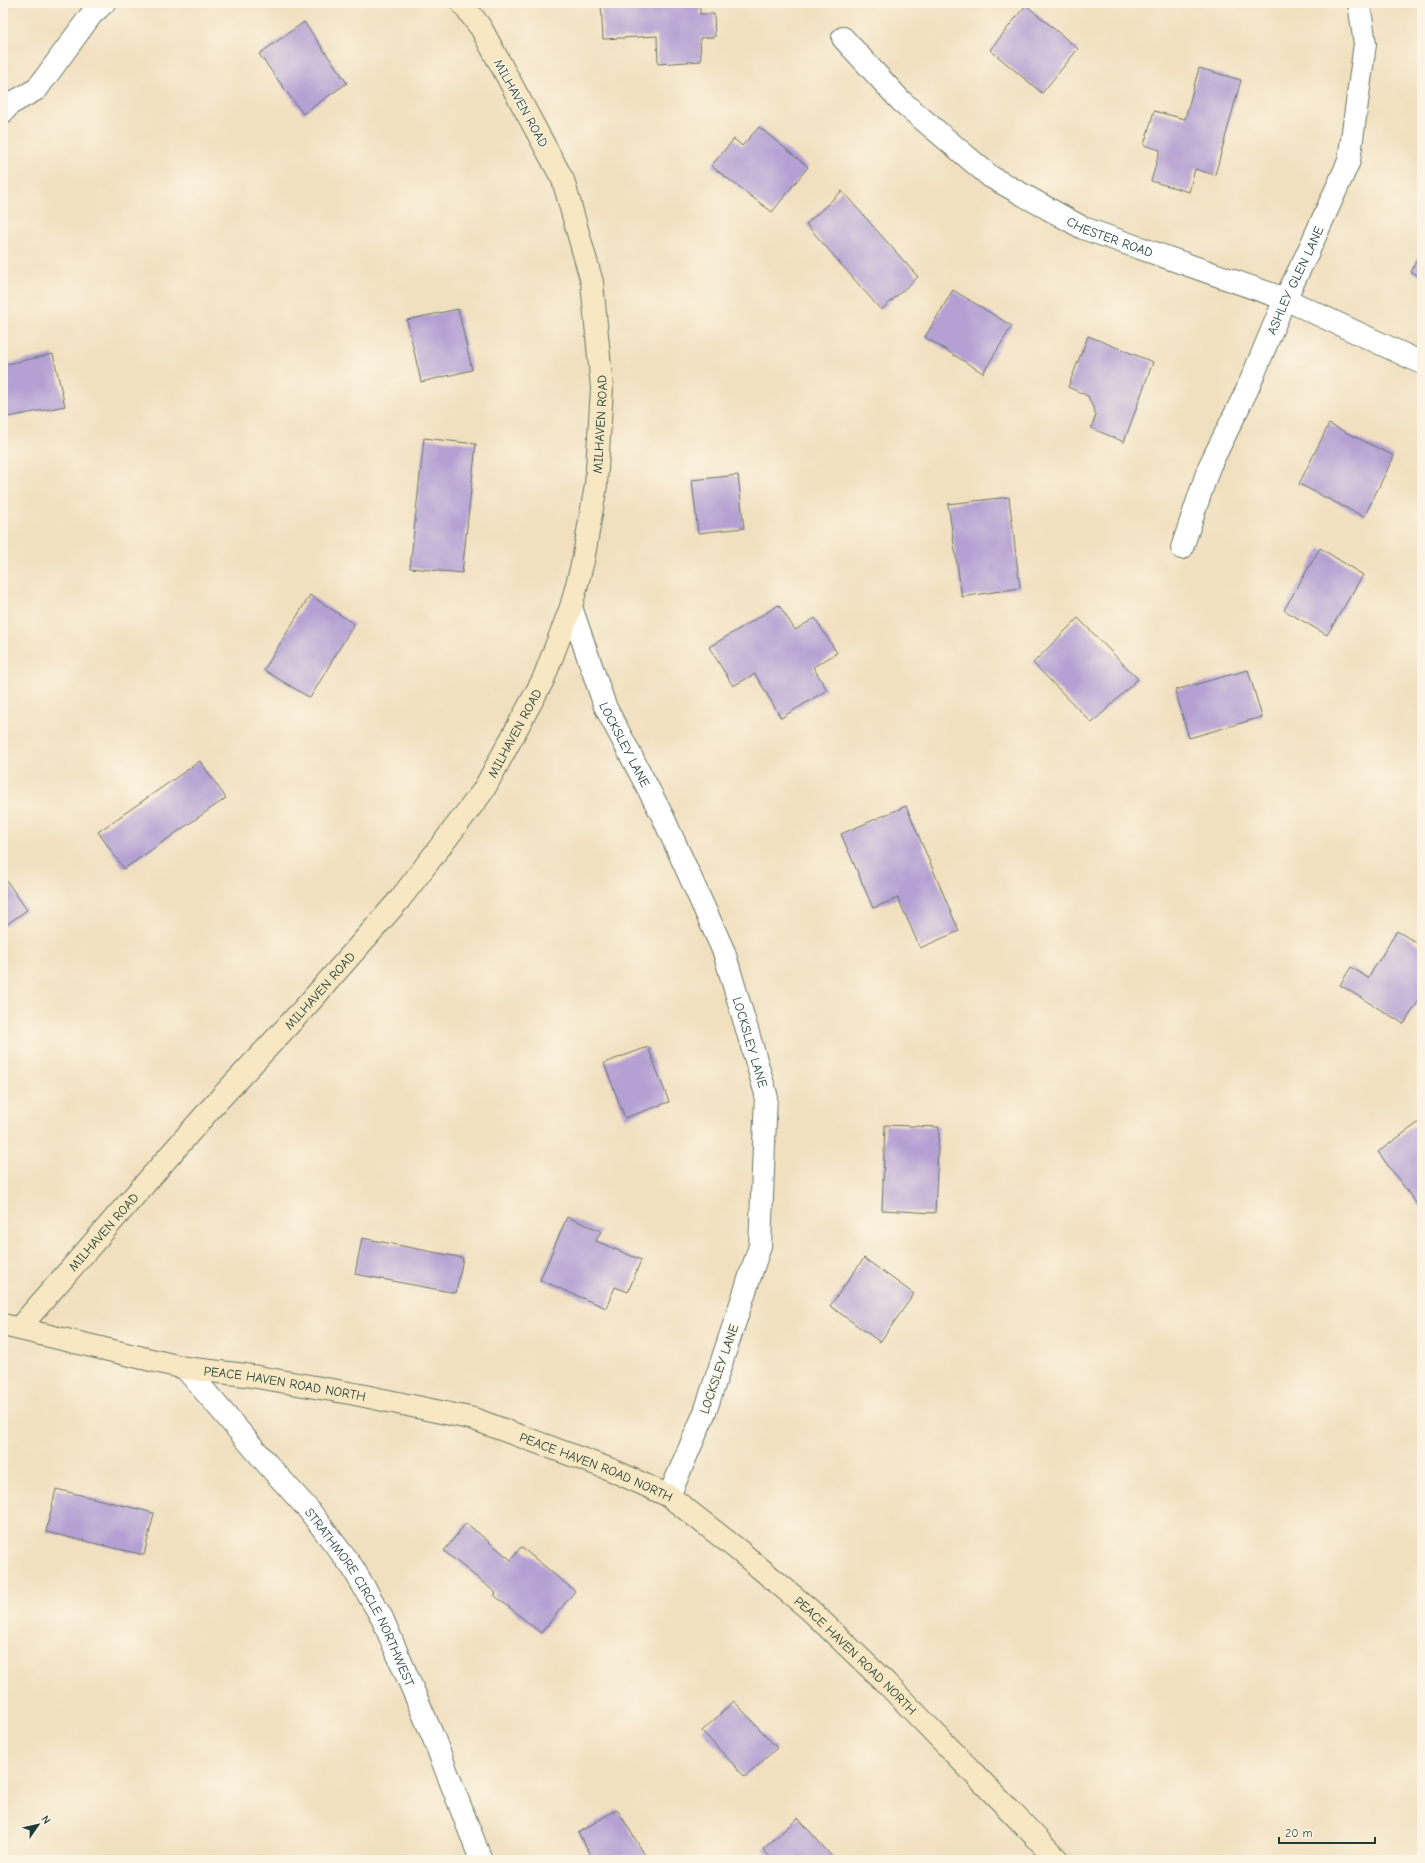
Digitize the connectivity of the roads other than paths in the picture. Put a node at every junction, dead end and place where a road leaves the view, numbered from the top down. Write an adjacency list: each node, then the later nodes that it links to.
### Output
1 (104, 3): 5 (street)
2 (462, 3): 9 (street, MILHAVEN ROAD)
3 (1359, 3): 6 (street, ASHLEY GLEN LANE)
4 (843, 38): 6 (street, CHESTER ROAD)
5 (3, 112)
6 (1285, 300): 7 (street, CHESTER ROAD); 8 (street, ASHLEY GLEN LANE)
7 (1422, 363)
8 (1182, 548)
9 (571, 607): 10 (street, MILHAVEN ROAD); 12 (street, LOCKSLEY LANE)
10 (11, 1327): 11 (street, PEACE HAVEN ROAD NORTH)
11 (185, 1368): 12 (street, PEACE HAVEN ROAD NORTH); 13 (street, STRATHMORE CIRCLE NORTHWEST)
12 (669, 1496): 14 (street, PEACE HAVEN ROAD NORTH)
13 (481, 1860)
14 (1058, 1860)

